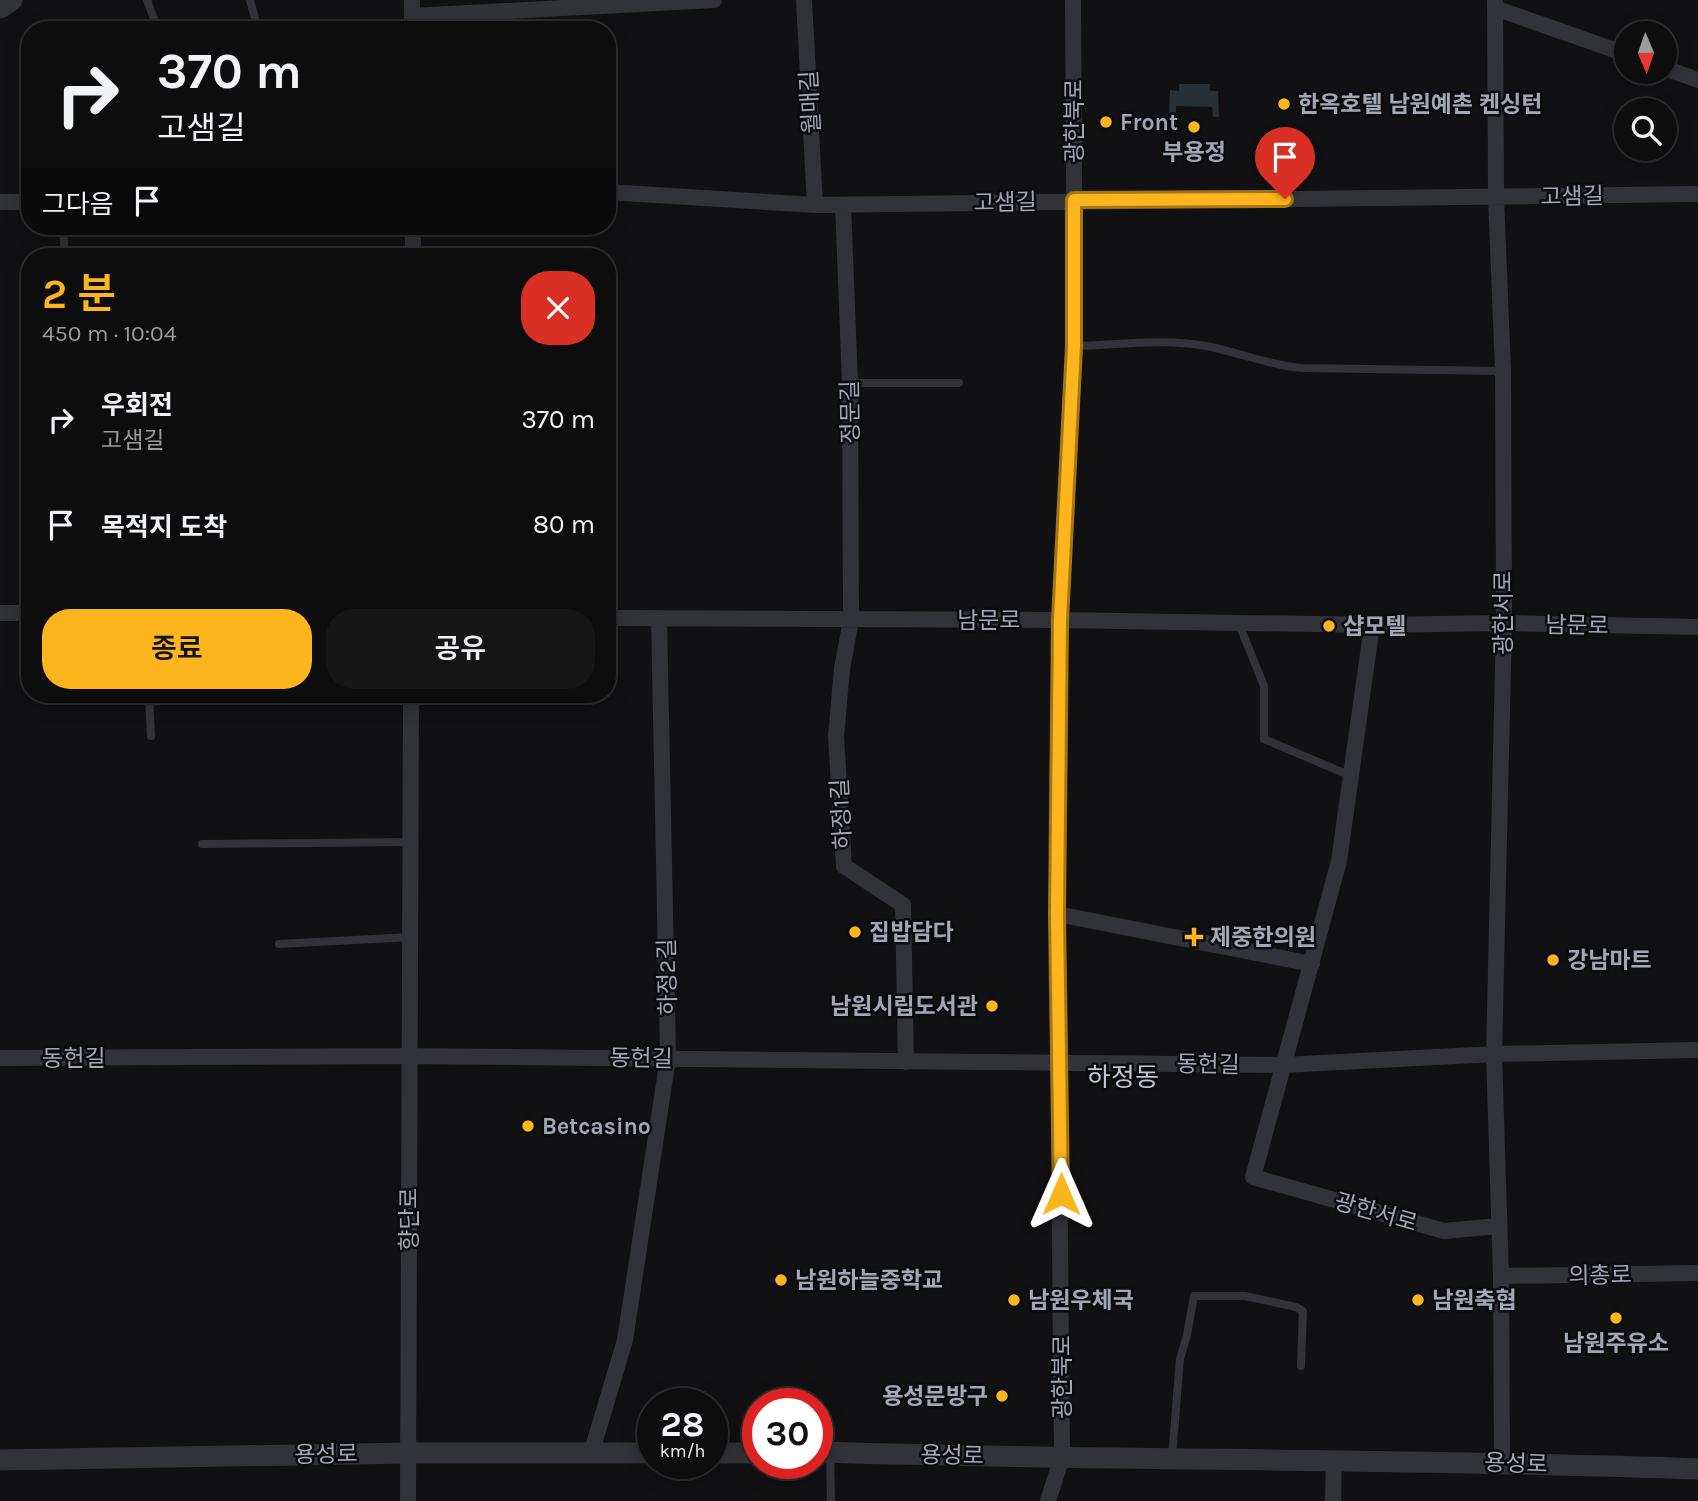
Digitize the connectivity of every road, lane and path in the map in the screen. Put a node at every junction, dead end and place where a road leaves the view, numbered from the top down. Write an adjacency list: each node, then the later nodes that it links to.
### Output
1 (12, 0): 9 (street)
2 (148, 0): 11 (lane)
3 (250, 0): 12 (lane)
4 (714, 0): 7 (street)
5 (804, 0): 22 (street, 월매길)
6 (1073, 0): 19 (street, 광한북로)
7 (595, 3): 10 (street)
8 (1495, 4): 13 (street); 18 (street, 광한서로)
9 (0, 8)
10 (412, 15)
11 (155, 21)
12 (256, 21)
13 (1614, 49)
14 (1677, 73): 15 (street)
15 (1698, 80)
16 (616, 193): 22 (street, 고샘길)
17 (1698, 194): 18 (street, 고샘길)
18 (1496, 197): 19 (street, 고샘길); 25 (street, 광한서로)
19 (1074, 200): 23 (street, 고샘길); 24 (street, 광한북로)
20 (21, 201): 21 (street)
21 (0, 202)
22 (816, 205): 23 (street, 고샘길)
23 (843, 205): 26 (street, 정문길)
24 (1074, 346): 25 (lane); 33 (street, 광한북로)
25 (1503, 371): 34 (street, 광한서로)
26 (850, 383): 27 (lane); 32 (street, 정문길)
27 (958, 383)
28 (0, 613): 29 (street)
29 (21, 613)
30 (616, 618): 31 (street, 남문로)
31 (659, 619): 32 (street, 남문로); 52 (street, 하정2길)
32 (852, 620): 33 (street, 남문로); 53 (street, 하정1길)
33 (1060, 620): 35 (street, 남문로); 44 (street, 광한북로)
34 (1504, 623): 36 (street, 남문로); 37 (street, 남문로); 49 (street, 광한서로)
35 (1239, 624): 36 (street, 남문로); 41 (lane)
36 (1372, 625): 41 (street)
37 (1698, 627)
38 (149, 703): 40 (lane)
39 (411, 703): 42 (street, 향단로)
40 (151, 736)
41 (1351, 776): 47 (street)
42 (411, 842): 43 (lane); 45 (street, 향단로)
43 (202, 844)
44 (1057, 914): 47 (street); 54 (street, 광한북로)
45 (411, 937): 46 (lane); 50 (street, 향단로)
46 (279, 944)
47 (1312, 964): 55 (street)
48 (1698, 1050): 49 (street, 동헌길)
49 (1494, 1054): 55 (street, 동헌길); 56 (street, 광한서로)
50 (410, 1056): 51 (street, 동헌길); 52 (street, 동헌길); 61 (street, 향단로)
51 (0, 1058)
52 (668, 1058): 53 (street, 동헌길); 63 (street, 하정2길)
53 (906, 1062): 54 (street, 동헌길)
54 (1060, 1063): 55 (street, 동헌길); 64 (street, 광한북로)
55 (1283, 1065): 56 (street, 광한서로)
56 (1499, 1226): 58 (street, 광한서로)
57 (1698, 1273): 58 (street, 의총로)
58 (1501, 1276): 68 (street, 광한서로)
59 (1301, 1366): 66 (lane)
60 (833, 1452): 64 (street, 용성로)
61 (408, 1453): 63 (street, 용성로); 65 (street, 용성로); 71 (street, 향단로)
62 (637, 1453): 63 (street, 용성로)
63 (591, 1454)
64 (1062, 1457): 66 (street, 용성로); 73 (street, 광한북로)
65 (0, 1460)
66 (1171, 1460): 67 (street, 용성로)
67 (1334, 1460): 68 (street, 용성로); 74 (street)
68 (1502, 1462): 69 (street, 용성로)
69 (1698, 1469)
70 (828, 1479): 72 (lane)
71 (408, 1501)
72 (831, 1501)
73 (1048, 1501)
74 (1333, 1501)

